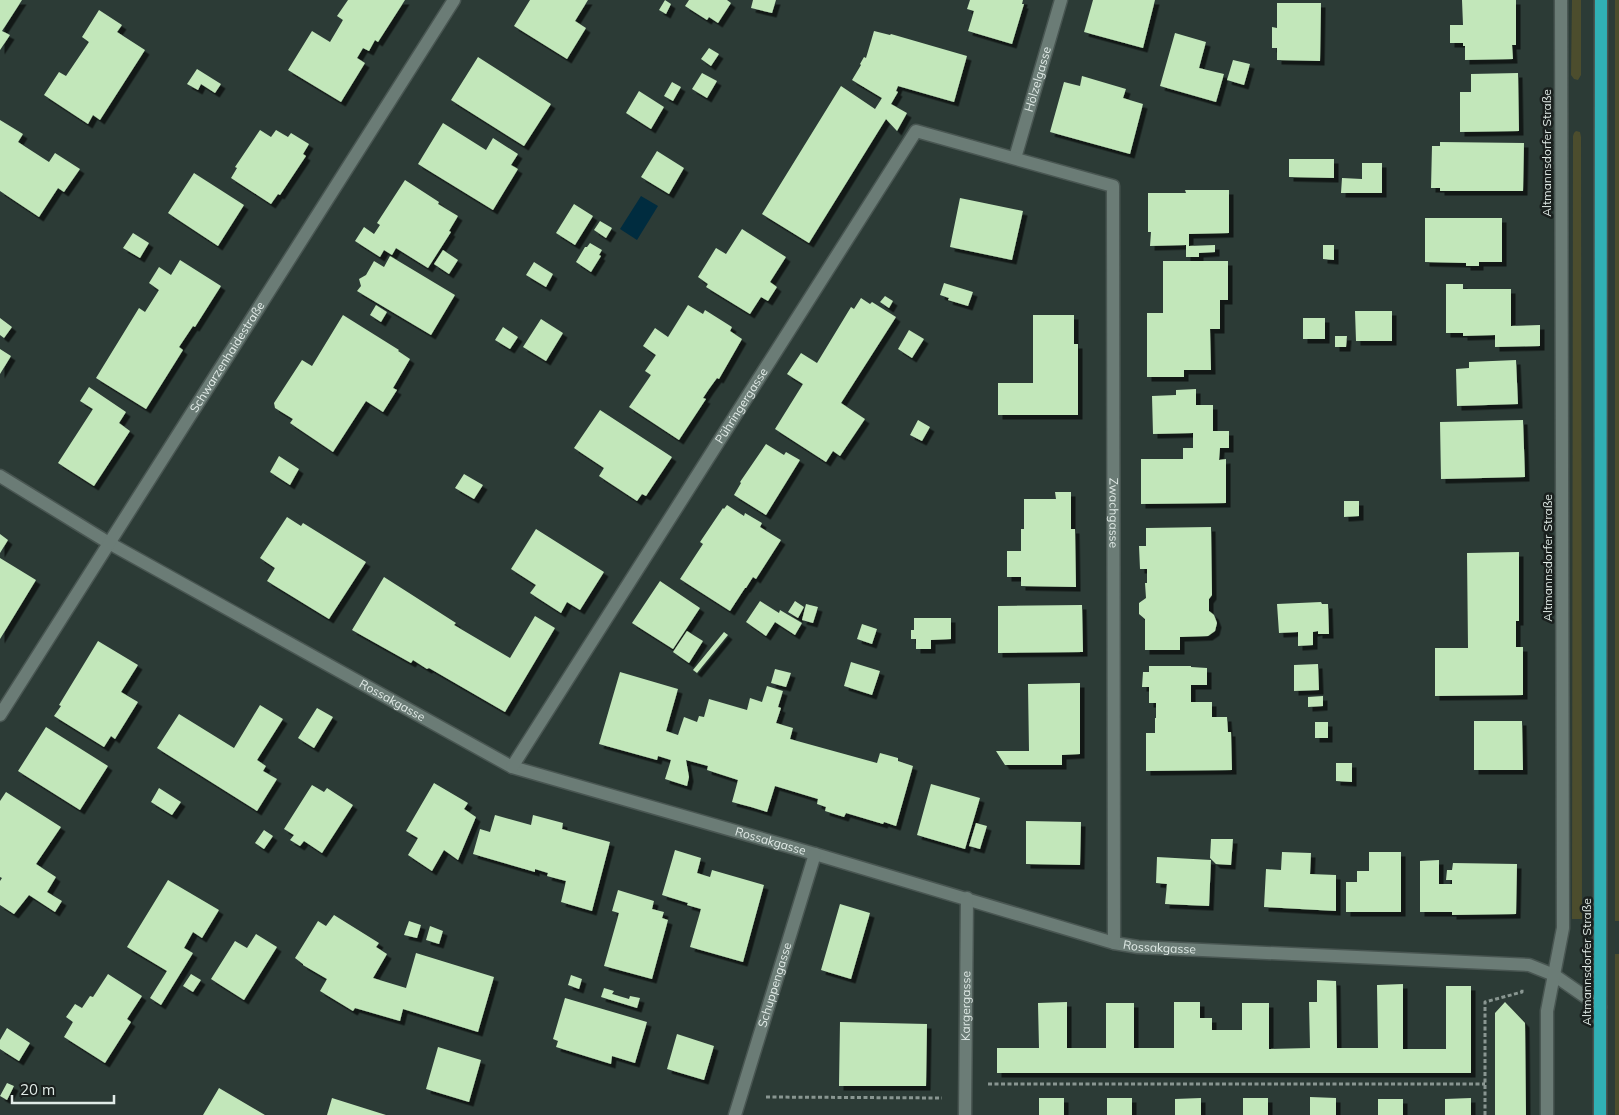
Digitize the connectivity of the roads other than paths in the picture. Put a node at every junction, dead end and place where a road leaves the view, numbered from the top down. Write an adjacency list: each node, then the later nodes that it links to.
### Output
1 (454, 0): 7 (street, Schwarzenhaidestraße)
2 (1061, 0): 5 (street, Hölzelgasse)
3 (1560, 0): 13 (street, Altmannsdorfer Straße)
4 (1601, 0): 14 (main road, Altmannsdorfer Straße)
5 (1015, 158): 9 (street, Pühringergasse); 12 (street, Zwachgasse)
6 (0, 476): 7 (street, Rossakgasse)
7 (109, 544): 8 (street, Schwarzenhaidestraße); 9 (street, Rossakgasse)
8 (0, 715)
9 (512, 767): 10 (street, Rossakgasse)
10 (815, 854): 11 (street, Rossakgasse); 15 (street, Schuppengasse)
11 (967, 898): 12 (street, Rossakgasse); 16 (street, Kargergasse)
12 (1114, 943): 13 (street, Rossakgasse)
13 (1554, 975): 14 (street, Rossakgasse); 17 (street, Altmannsdorfer Straße)
14 (1600, 1007): 18 (main road, Altmannsdorfer Straße)
15 (735, 1115)
16 (965, 1115)
17 (1547, 1115)
18 (1600, 1115)

